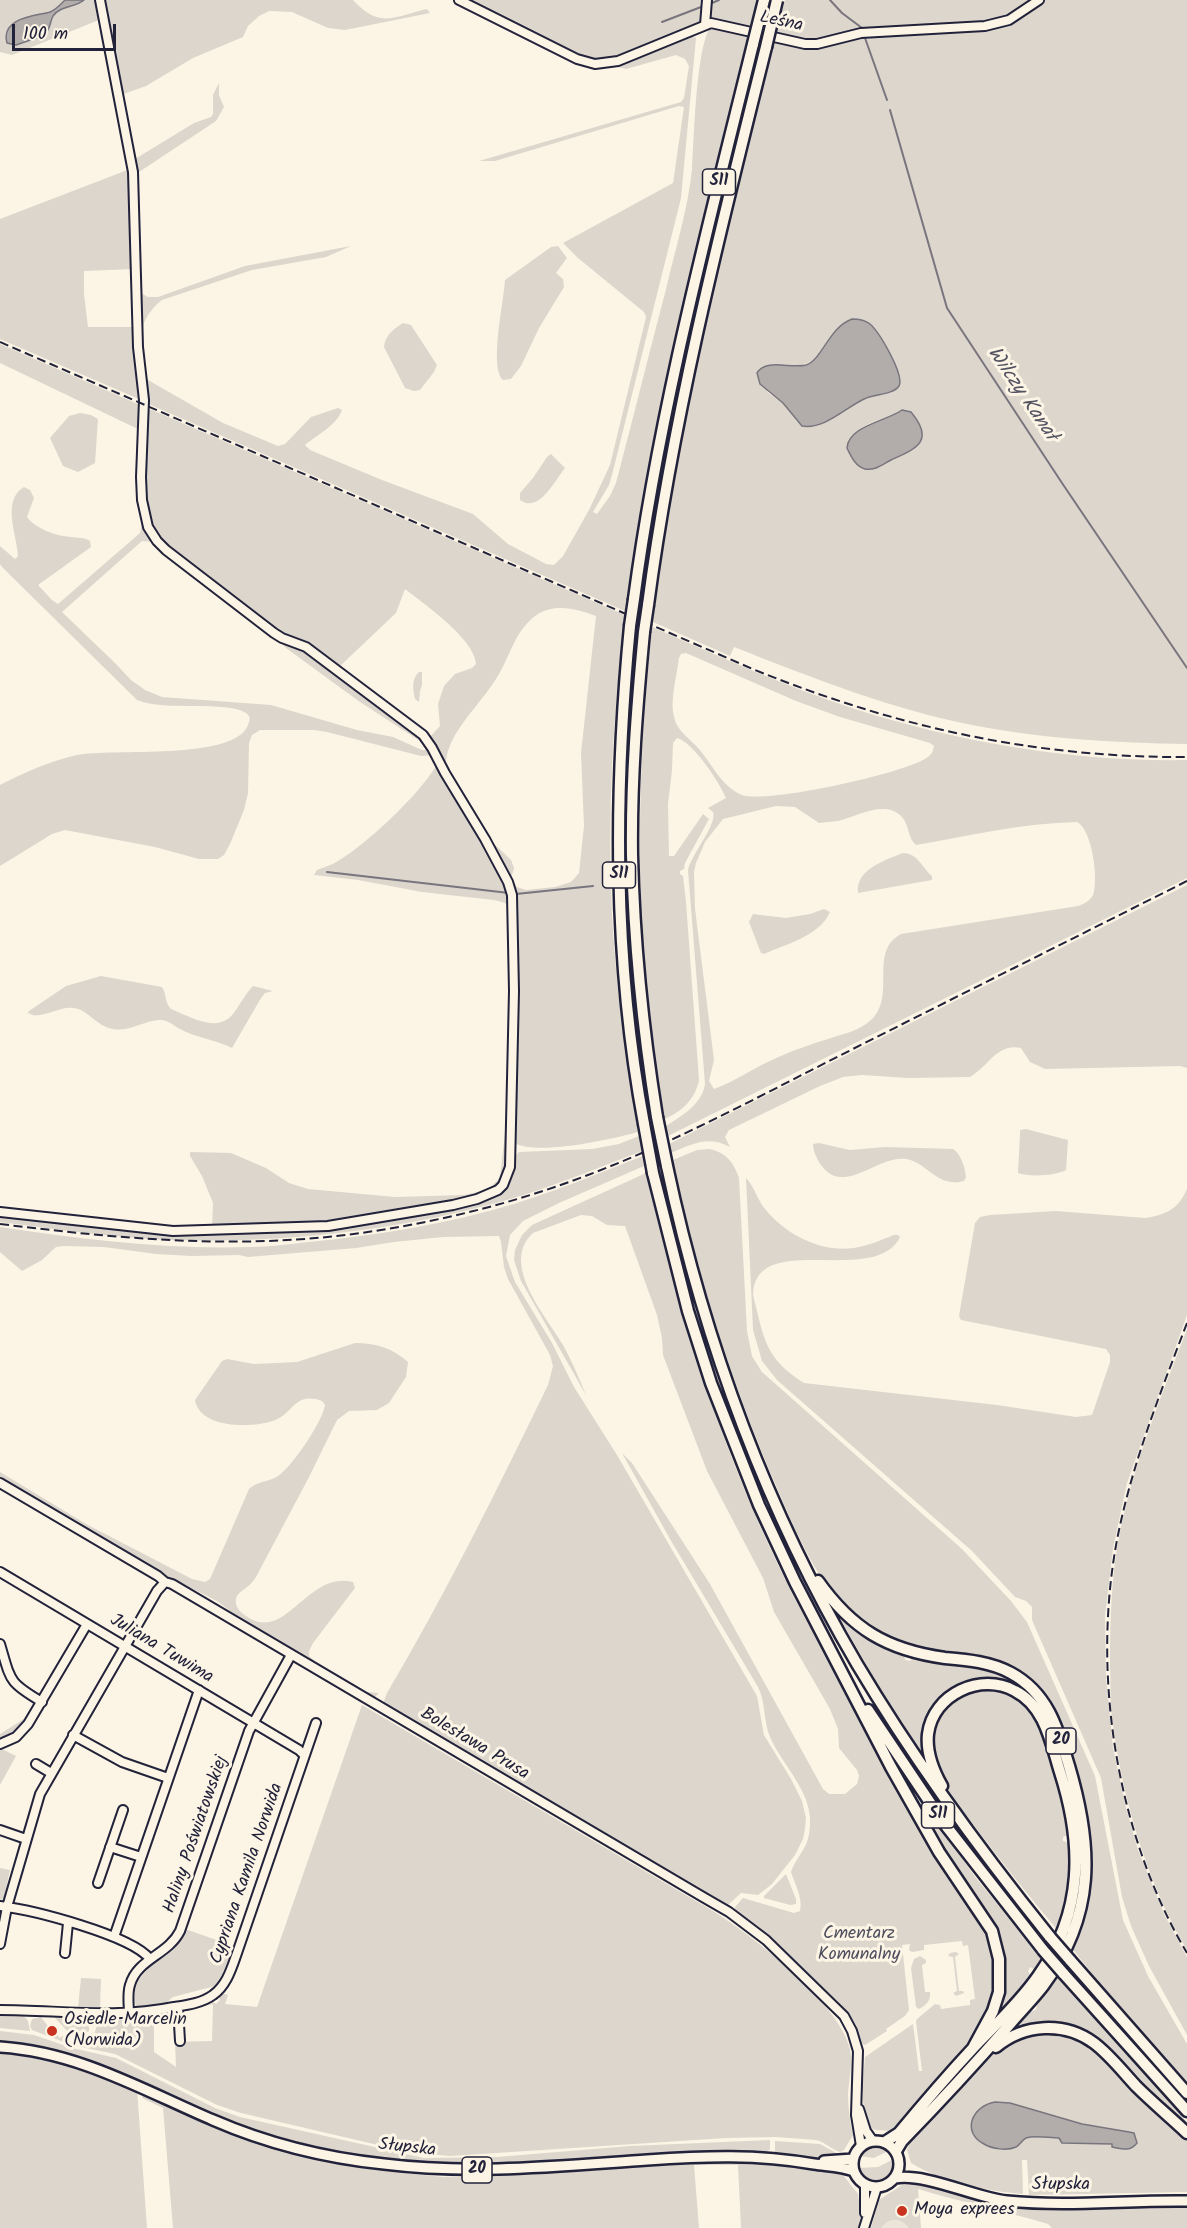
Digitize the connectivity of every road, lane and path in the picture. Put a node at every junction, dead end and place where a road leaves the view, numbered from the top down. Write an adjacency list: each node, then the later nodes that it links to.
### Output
1 (100, 0): 8 (street)
2 (459, 0): 7 (street, Leśna)
3 (706, 0): 7 (street)
4 (764, 0): 17 (highway, S11, bridge)
5 (777, 0): 10 (highway, S11, bridge)
6 (1039, 0): 7 (street, Leśna)
7 (705, 25)
8 (0, 1212)
9 (0, 1483): 12 (street, Bolesława Prusa)
10 (792, 1540): 29 (highway, S11); 47 (highway, 20)
11 (0, 1572): 13 (street, Juliana Tuwima)
12 (165, 1582): 15 (street); 16 (street, Bolesława Prusa)
13 (87, 1624): 15 (street, Juliana Tuwima); 19 (street)
14 (0, 1644): 19 (street)
15 (125, 1646): 18 (street, Juliana Tuwima); 22 (street)
16 (291, 1655): 20 (street, Haliny Poświatowskiej); 49 (street, Bolesława Prusa)
17 (843, 1672): 46 (highway); 50 (highway, S11, bridge)
18 (199, 1690): 20 (street, Juliana Tuwima); 27 (street)
19 (42, 1701): 23 (street)
20 (254, 1722): 24 (street, Juliana Tuwima); 40 (street, Haliny Poświatowskiej)
21 (316, 1723): 24 (street, Cypriana Kamila Norwida)
22 (74, 1735): 26 (street); 27 (street)
23 (0, 1744)
24 (304, 1755): 41 (street, Cypriana Kamila Norwida)
25 (36, 1764): 26 (street)
26 (51, 1773): 31 (street)
27 (168, 1778): 33 (street)
28 (123, 1810): 32 (street)
29 (963, 1825): 46 (highway); 48 (highway, S11, bridge)
30 (0, 1830): 31 (street)
31 (26, 1839): 35 (street)
32 (111, 1847): 33 (street); 34 (street)
33 (141, 1857): 37 (street)
34 (98, 1883)
35 (4, 1906): 36 (street); 38 (street)
36 (68, 1923): 37 (street); 39 (street)
37 (114, 1937): 40 (street)
38 (0, 1944)
39 (65, 1953)
40 (150, 1959): 43 (street, Haliny Poświatowskiej)
41 (178, 2007): 43 (street, Cypriana Kamila Norwida); 44 (street)
42 (0, 2010): 43 (street, Cypriana Kamila Norwida)
43 (129, 2014)
44 (180, 2041)
45 (0, 2047): 57 (main road, Słupska / 20)
46 (973, 2048): 53 (highway)
47 (977, 2062): 51 (highway); 55 (highway, 20)
48 (1187, 2093)
49 (856, 2096): 52 (street, Bolesława Prusa); 54 (street, Bolesława Prusa)
50 (1187, 2111)
51 (1187, 2133)
52 (873, 2141): 53 (main road); 54 (main road)
53 (885, 2142): 55 (main road)
54 (861, 2146): 56 (main road)
55 (896, 2151): 58 (main road)
56 (853, 2159): 57 (main road, Słupska / 20); 59 (main road)
57 (797, 2161): 59 (main road, Słupska / 20)
58 (899, 2165): 60 (main road); 61 (main road, Słupska)
59 (854, 2171): 62 (main road)
60 (895, 2178): 61 (main road, Słupska); 63 (main road)
61 (938, 2184): 64 (main road, Słupska)
62 (865, 2185): 63 (main road); 65 (street)
63 (877, 2187): 65 (street)
64 (1187, 2201)
65 (864, 2226)

